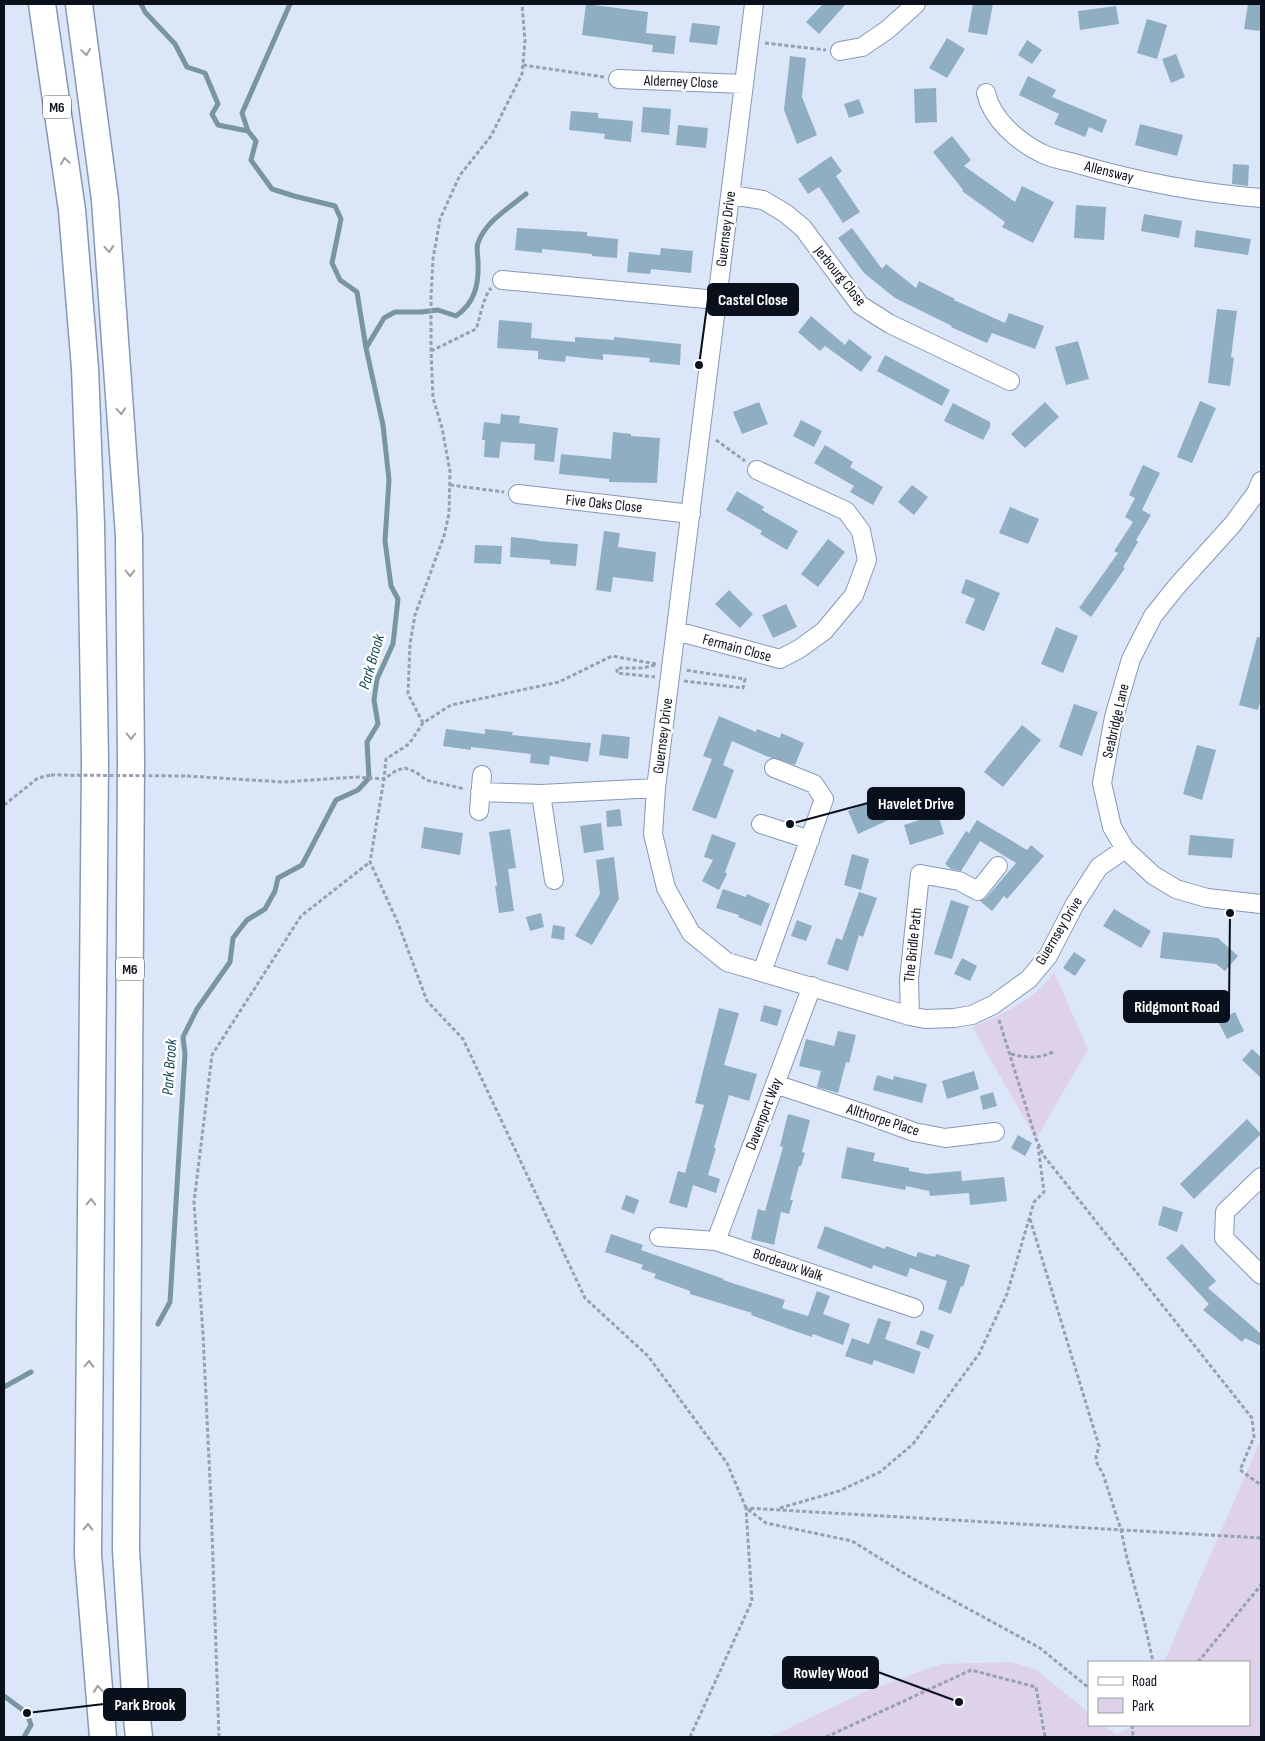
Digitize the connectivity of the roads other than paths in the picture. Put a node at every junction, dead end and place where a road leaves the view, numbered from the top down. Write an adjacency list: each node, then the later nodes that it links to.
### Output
1 (42, 4): 39 (highway, M6, one-way to 1)
2 (78, 4): 40 (highway, M6, one-way to 40)
3 (754, 4): 7 (street, Guernsey Drive)
4 (916, 4): 5 (street)
5 (840, 51)
6 (618, 79): 7 (street, Alderney Close)
7 (744, 84): 9 (street, Guernsey Drive)
8 (986, 93): 10 (street, Allensway)
9 (730, 195): 12 (street, Guernsey Drive); 13 (street, Jerbourg Close)
10 (1261, 198)
11 (502, 280): 12 (street)
12 (717, 300): 17 (street, Guernsey Drive)
13 (1010, 381)
14 (757, 470): 18 (street, Fermain Close)
15 (1261, 481): 25 (street, Seabridge Lane)
16 (518, 494): 17 (street, Five Oaks Close)
17 (691, 514): 18 (street, Guernsey Drive)
18 (676, 631): 20 (street, Guernsey Drive)
19 (774, 768): 24 (street)
20 (656, 788): 21 (street); 29 (street, Guernsey Drive)
21 (541, 794): 22 (street); 27 (street)
22 (479, 811)
23 (761, 824): 24 (street)
24 (810, 840): 29 (street)
25 (1126, 850): 28 (street, Seabridge Lane); 31 (street, Guernsey Drive)
26 (998, 866): 31 (street, The Bridle Path)
27 (554, 880)
28 (1261, 904)
29 (762, 972): 30 (street, Guernsey Drive)
30 (812, 986): 31 (street, Guernsey Drive); 32 (street, Davenport Way)
31 (910, 1016)
32 (775, 1084): 33 (street, Allthorpe Place); 36 (street, Davenport Way)
33 (995, 1132)
34 (1261, 1177): 37 (street)
35 (659, 1237): 36 (street, Bordeaux Walk)
36 (716, 1241): 38 (street, Bordeaux Walk)
37 (1261, 1275)
38 (914, 1308)
39 (103, 1737)
40 (139, 1737)

